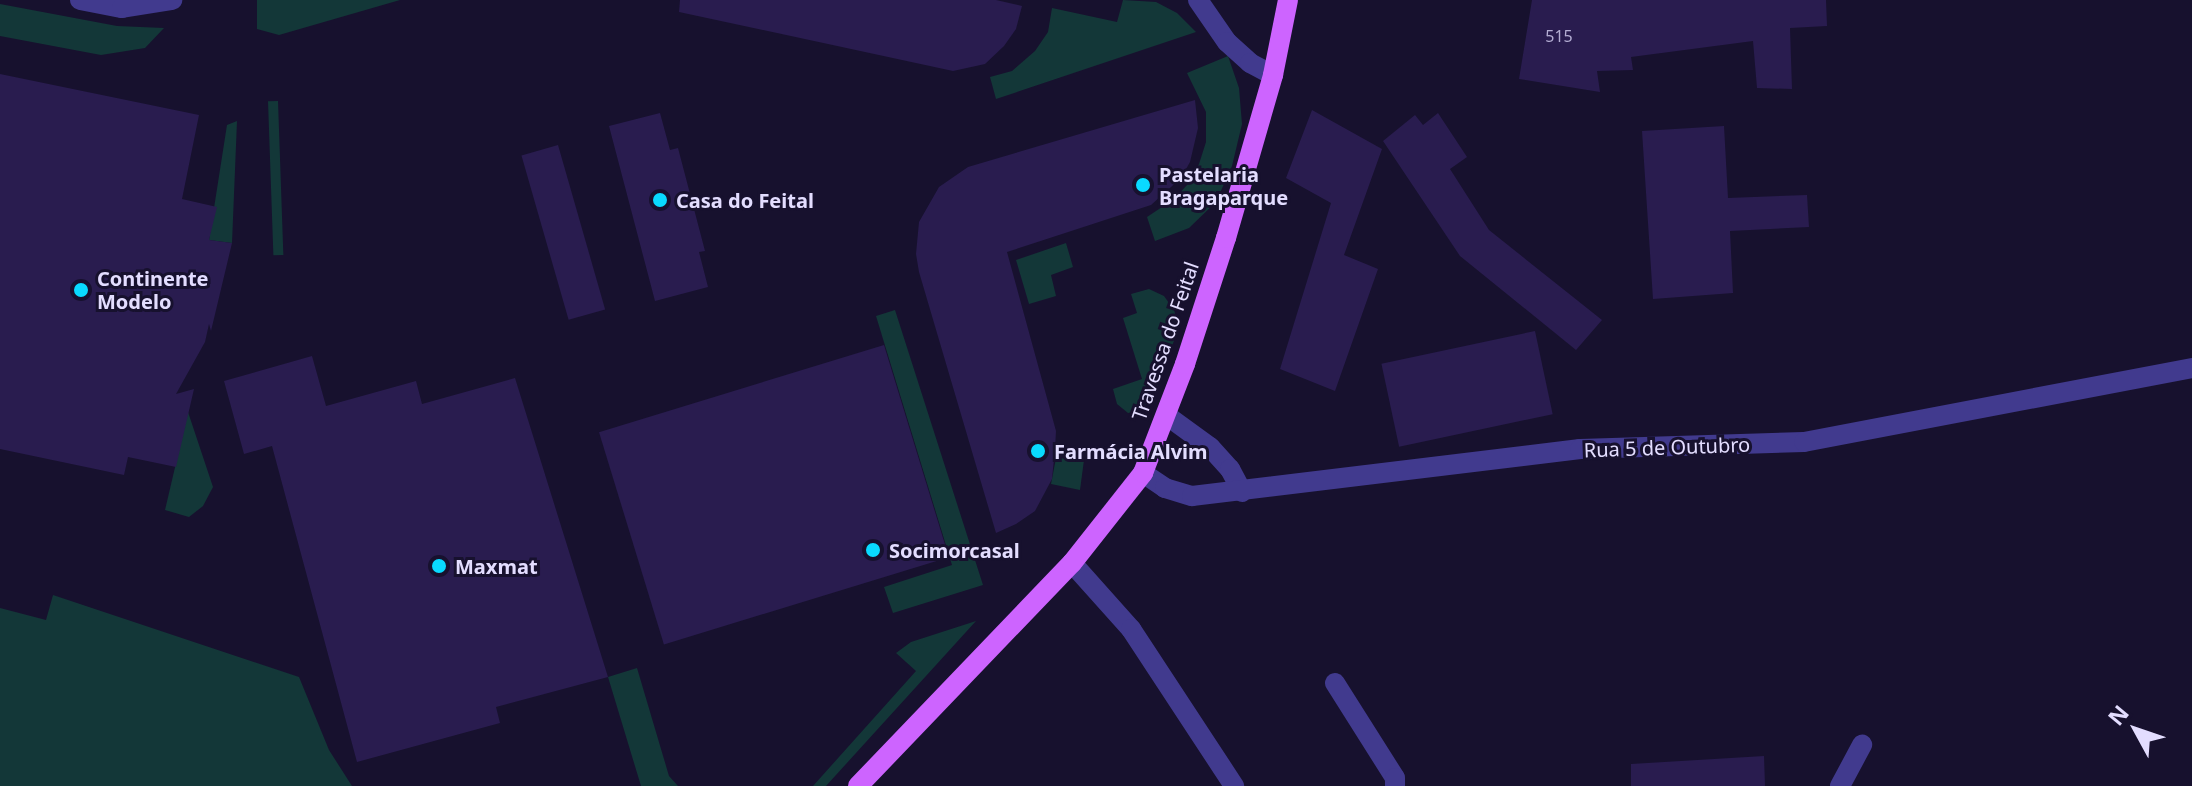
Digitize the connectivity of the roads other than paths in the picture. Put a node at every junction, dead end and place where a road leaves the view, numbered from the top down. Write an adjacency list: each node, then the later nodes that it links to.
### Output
1 (80, 0): 2 (street)
2 (172, 0)
3 (1198, 0): 5 (street)
4 (1288, 0): 5 (main road, Travessa do Feital)
5 (1273, 75): 7 (main road, Travessa do Feital)
6 (2192, 368): 9 (street, Rua 5 de Outubro)
7 (1166, 415): 8 (main road, Travessa do Feital); 9 (street)
8 (1143, 473): 9 (street, Rua 5 de Outubro); 10 (main road, Travessa do Feital)
9 (1242, 492)
10 (1072, 563): 13 (main road, Travessa do Feital); 14 (street)
11 (1335, 683): 15 (street)
12 (1862, 745): 16 (street)
13 (858, 786)
14 (1234, 786)
15 (1395, 786)
16 (1840, 786)

